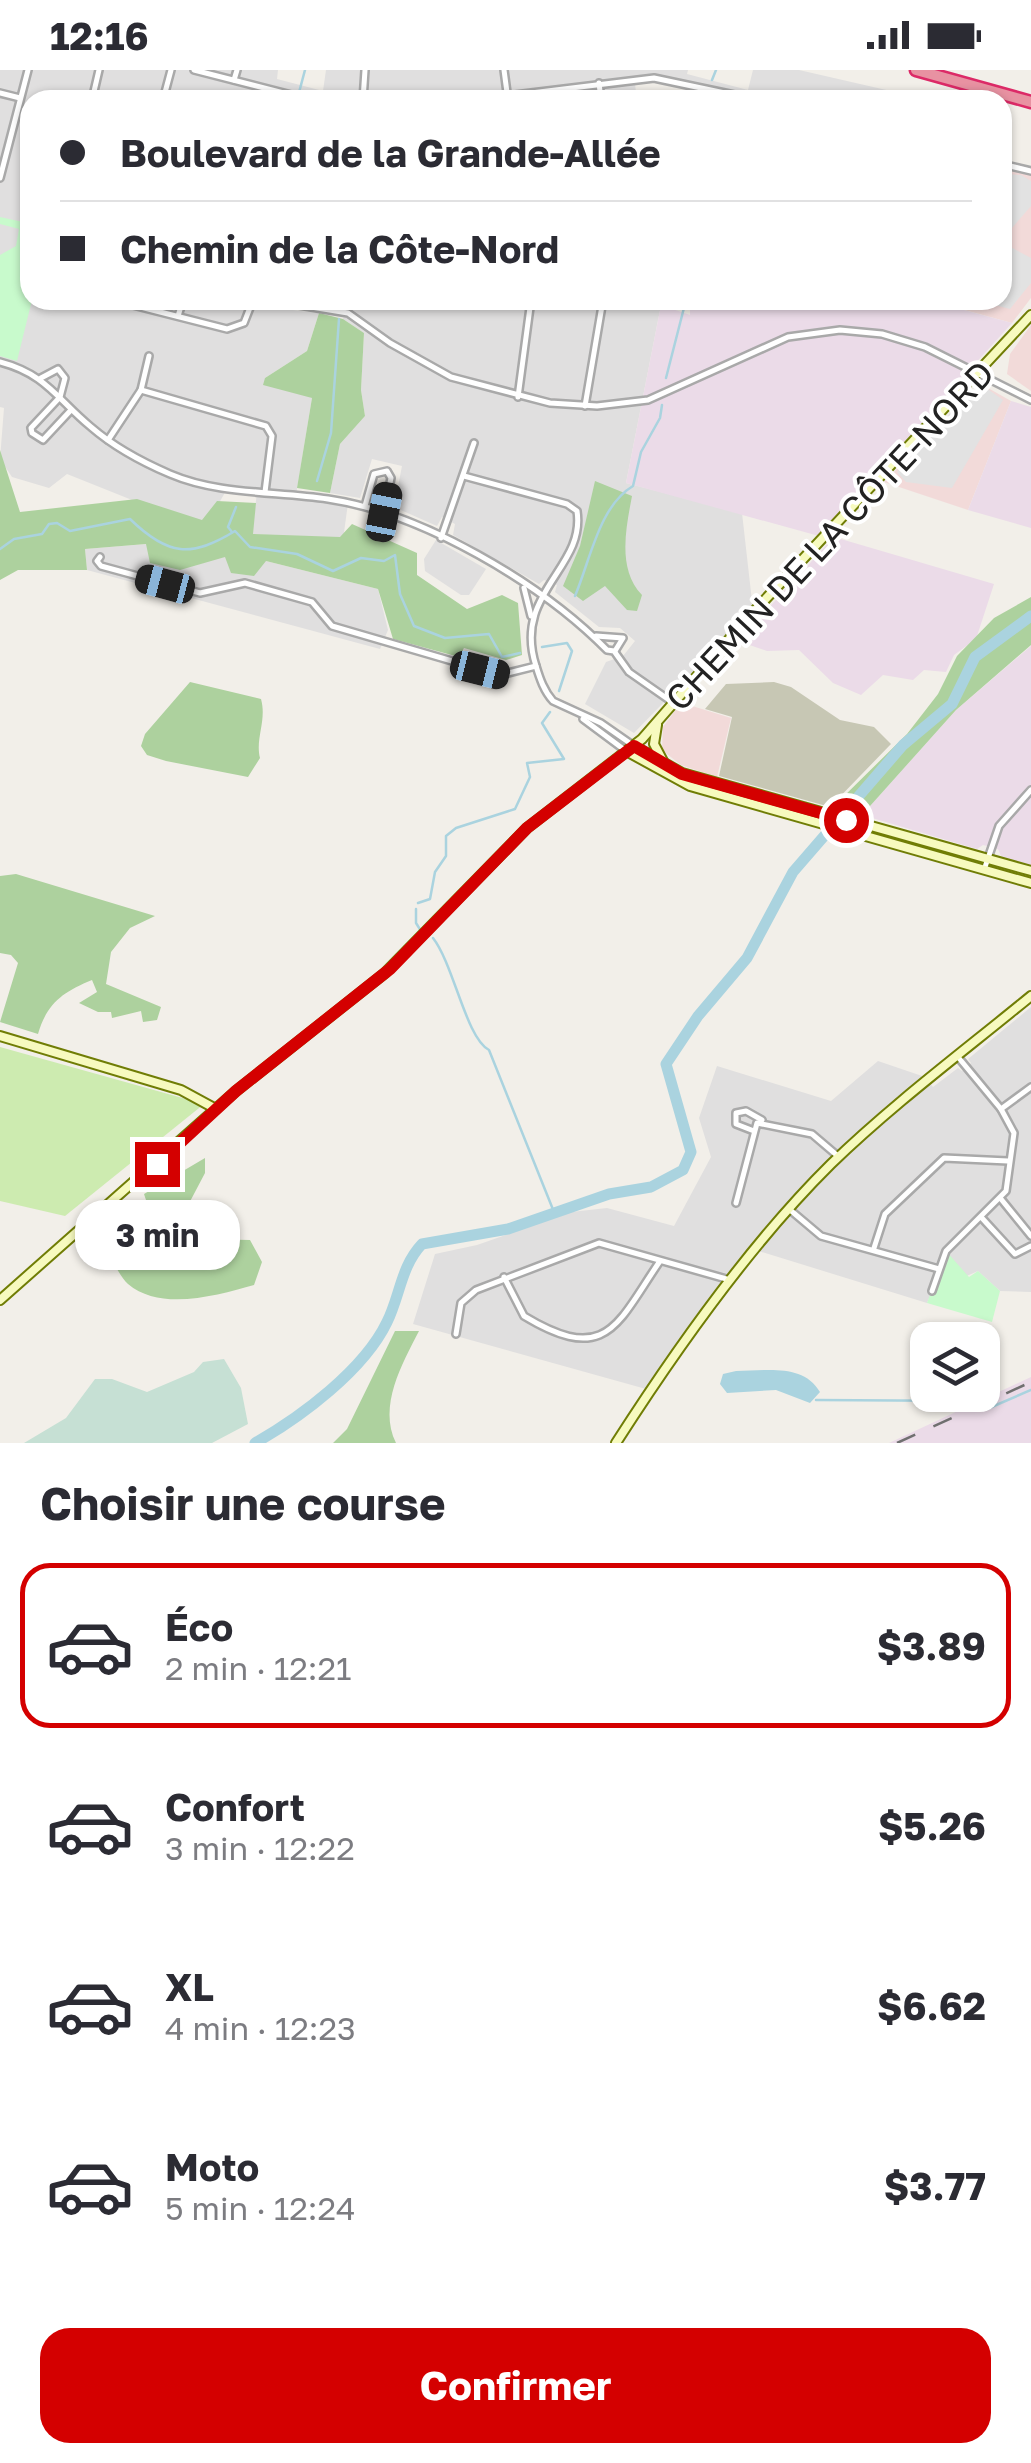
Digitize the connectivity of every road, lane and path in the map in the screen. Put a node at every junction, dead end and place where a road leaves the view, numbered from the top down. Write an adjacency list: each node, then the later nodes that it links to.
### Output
1 (194, 70): 4 (street)
2 (237, 70): 4 (street)
3 (916, 70): 10 (highway)
4 (234, 80): 6 (street)
5 (599, 83): 7 (street); 8 (street); 9 (street)
6 (272, 90)
7 (557, 90)
8 (599, 90)
9 (718, 90)
10 (988, 90)
11 (0, 93): 12 (street)
12 (20, 98): 13 (street)
13 (2, 164): 14 (street)
14 (0, 178)
15 (151, 310): 22 (street)
16 (180, 310): 22 (street)
17 (249, 310): 22 (street)
18 (335, 310): 28 (street)
19 (533, 310): 28 (street)
20 (601, 310): 31 (street)
21 (1029, 316): 25 (street, CHEMIN DE LA CÔTE-NORD)
22 (178, 317)
23 (149, 356): 27 (street)
24 (0, 362): 26 (street)
25 (980, 371): 30 (street); 31 (street); 47 (street, CHEMIN DE LA CÔTE-NORD)
26 (41, 378): 29 (street); 29 (street)
27 (141, 390): 33 (street); 36 (street)
28 (518, 396): 31 (street)
29 (60, 397): 32 (street); 32 (street)
30 (1031, 400)
31 (584, 406)
32 (71, 410): 33 (street)
33 (108, 440): 36 (street)
34 (474, 443): 35 (street)
35 (464, 476): 39 (street); 42 (street)
36 (266, 492): 37 (street)
37 (365, 506): 38 (street); 38 (street)
38 (384, 512): 39 (street)
39 (441, 538): 41 (street)
40 (100, 558): 46 (street)
41 (523, 585): 42 (street); 43 (street)
42 (542, 596): 43 (street); 44 (street)
43 (531, 618): 46 (street)
44 (593, 636): 45 (street); 45 (street)
45 (614, 651): 47 (street)
46 (536, 666): 49 (street)
47 (675, 704): 48 (street, CHEMIN DE LA CÔTE-NORD)
48 (658, 723): 49 (street, CHEMIN DE LA CÔTE-NORD); 50 (street)
49 (631, 749): 50 (street); 53 (street); 63 (street, CHEMIN DE LA CÔTE-NORD)
50 (666, 767): 52 (street)
51 (1031, 790): 54 (street)
52 (840, 818): 53 (street); 54 (street)
53 (833, 827): 55 (street)
54 (987, 859): 55 (street); 56 (street)
55 (984, 870): 57 (street)
56 (1031, 871)
57 (1031, 883)
58 (1031, 996): 60 (street)
59 (0, 1036): 63 (street)
60 (958, 1057): 62 (street); 66 (street)
61 (1031, 1086): 62 (street)
62 (1001, 1108): 67 (street)
63 (216, 1109): 80 (street, CHEMIN DE LA CÔTE-NORD)
64 (765, 1121): 65 (street); 65 (street); 66 (street)
65 (754, 1131): 69 (street)
66 (838, 1158): 70 (street)
67 (1009, 1161): 68 (street); 74 (street)
68 (1001, 1199): 71 (street); 72 (street)
69 (736, 1203)
70 (790, 1209): 74 (street); 78 (street)
71 (982, 1217): 73 (street); 76 (street)
72 (1031, 1236)
73 (1031, 1246)
74 (874, 1248): 76 (street)
75 (660, 1260): 77 (street); 77 (street); 78 (street)
76 (939, 1269): 79 (street)
77 (504, 1277): 81 (street)
78 (732, 1282): 82 (street)
79 (932, 1292)
80 (0, 1300)
81 (456, 1334)
82 (616, 1443)

